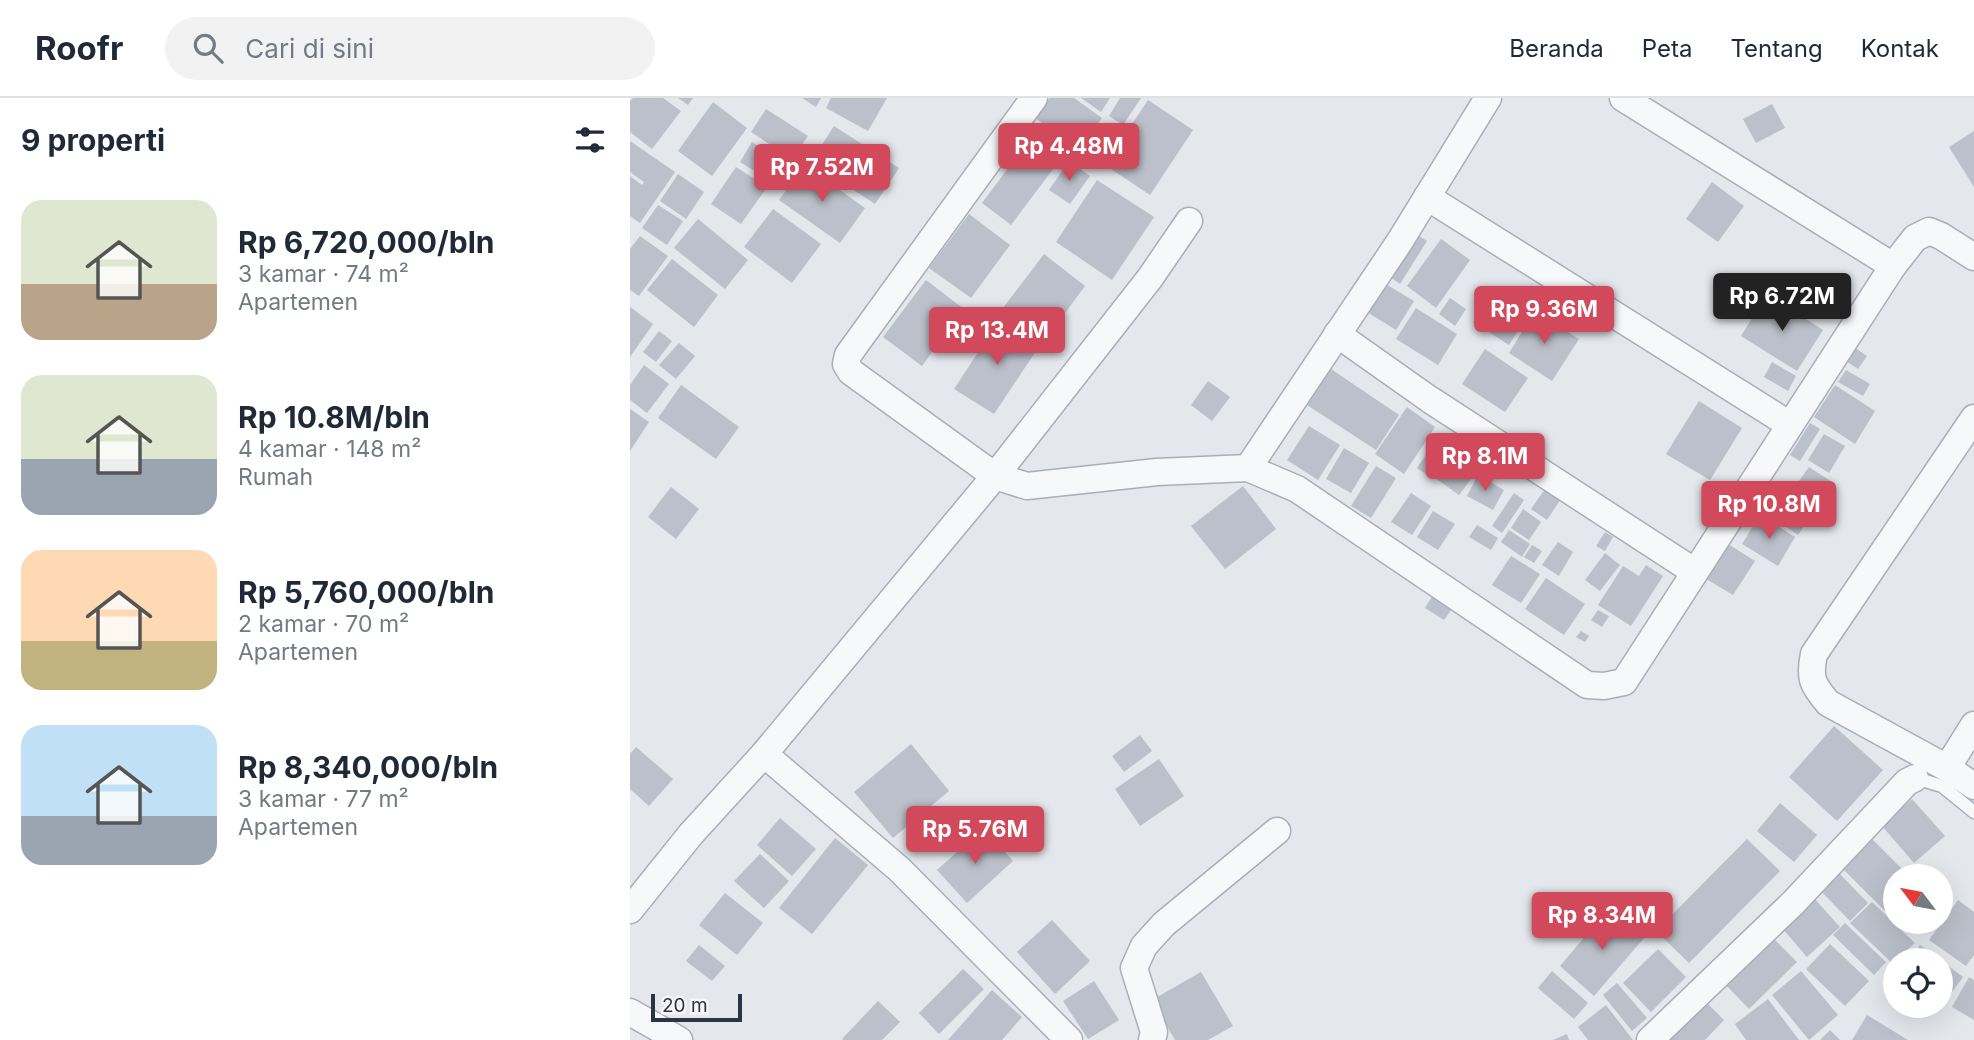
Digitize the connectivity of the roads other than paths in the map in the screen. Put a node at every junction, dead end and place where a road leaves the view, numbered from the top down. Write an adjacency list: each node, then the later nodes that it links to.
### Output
1 (1034, 98): 12 (street)
2 (1488, 98): 4 (street)
3 (1623, 98): 7 (street)
4 (1427, 197): 8 (street); 10 (street)
5 (1189, 220): 12 (street)
6 (1974, 257): 7 (street)
7 (1893, 266): 10 (street)
8 (1337, 334): 11 (street); 13 (street)
9 (1974, 418): 16 (street)
10 (1790, 425): 13 (street)
11 (1248, 468): 12 (street); 13 (street)
12 (995, 476): 15 (street)
13 (1695, 572)
14 (1974, 725): 16 (street)
15 (764, 754): 21 (street); 24 (street)
16 (1947, 768): 18 (street)
17 (1915, 778): 19 (lane); 26 (street)
18 (1974, 786)
19 (1974, 811)
20 (1277, 831): 25 (street)
21 (630, 910)
22 (630, 1012): 23 (street)
23 (680, 1040)
24 (1069, 1040)
25 (1152, 1040)
26 (1650, 1040)

